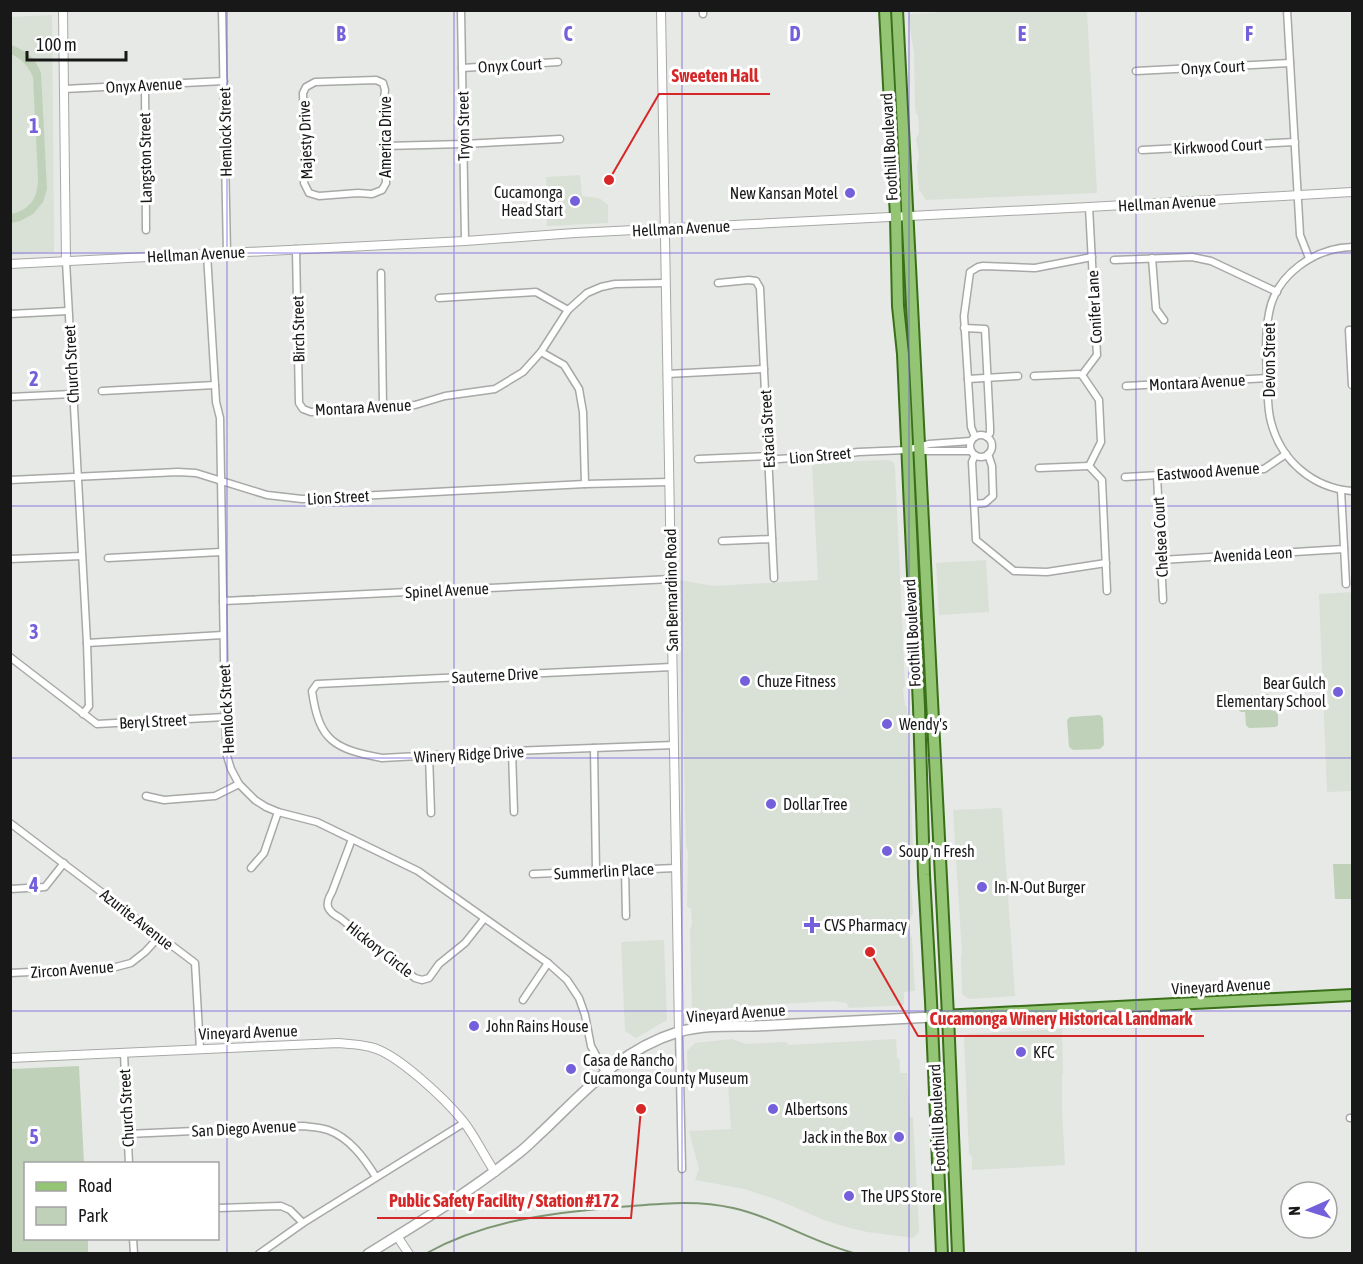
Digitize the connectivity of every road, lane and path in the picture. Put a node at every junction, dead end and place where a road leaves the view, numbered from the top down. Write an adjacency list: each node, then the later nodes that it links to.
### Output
1 (63, 10): 15 (street, Church Street)
2 (222, 10): 12 (street, Hemlock Street)
3 (461, 10): 10 (street, Tryon Street)
4 (661, 10): 27 (street, San Bernardino Road)
5 (885, 10): 26 (main road, Foothill Boulevard)
6 (897, 10): 25 (main road, Foothill Boulevard)
7 (1287, 10): 9 (street)
8 (558, 62): 10 (street, Onyx Court)
9 (1290, 63): 11 (street, Onyx Court); 17 (street)
10 (462, 68): 18 (street, Tryon Street)
11 (1136, 71)
12 (224, 81): 14 (street, Onyx Avenue); 32 (street, Hemlock Street)
13 (383, 83): 19 (street, America Drive); 21 (street, Majesty Drive)
14 (144, 85): 15 (street, Onyx Avenue); 28 (street, Langston Street)
15 (64, 89): 38 (street, Church Street)
16 (560, 139): 18 (street)
17 (1295, 142): 20 (street, Kirkwood Court); 23 (street)
18 (464, 144): 19 (street); 29 (street, Tryon Street)
19 (385, 146): 21 (street, America Drive)
20 (1142, 150)
21 (382, 190)
22 (1353, 192): 23 (street, Hellman Avenue)
23 (1297, 195): 24 (street, Hellman Avenue); 36 (street)
24 (1089, 207): 25 (street, Hellman Avenue); 34 (street, Conifer Lane)
25 (908, 216): 26 (street, Hellman Avenue); 70 (main road, Foothill Boulevard)
26 (896, 217): 27 (street, Hellman Avenue); 71 (main road, Foothill Boulevard)
27 (664, 229): 29 (street, Hellman Avenue); 41 (street, San Bernardino Road)
28 (146, 230)
29 (465, 241): 31 (street, Hellman Avenue)
30 (1353, 247): 36 (street)
31 (296, 249): 32 (street, Hellman Avenue); 67 (street, Birch Street)
32 (227, 253): 33 (street, Hellman Avenue)
33 (207, 254): 38 (street, Hellman Avenue); 60 (street, Hemlock Street)
34 (1092, 257): 49 (street); 54 (street, Conifer Lane)
35 (1152, 258): 37 (street); 43 (street); 48 (street)
36 (1310, 258): 43 (street, Devon Street)
37 (1114, 260)
38 (66, 261): 39 (street, Hellman Avenue); 46 (street, Church Street)
39 (10, 264)
40 (381, 273): 66 (street)
41 (665, 283): 45 (street, Montara Avenue); 53 (street, San Bernardino Road)
42 (718, 283): 52 (street, Estacia Street)
43 (1277, 292): 58 (street, Devon Street)
44 (439, 298): 45 (street)
45 (568, 310): 51 (street, Montara Avenue)
46 (68, 311): 47 (street); 64 (street, Church Street)
47 (10, 314)
48 (1164, 320)
49 (964, 328): 57 (street); 59 (street)
50 (1351, 330): 61 (street)
51 (541, 352): 66 (street, Montara Avenue); 85 (street)
52 (764, 369): 53 (street); 75 (street, Estacia Street)
53 (667, 374): 84 (street, San Bernardino Road)
54 (1082, 375): 56 (street); 77 (street)
55 (1018, 376): 57 (street)
56 (1034, 376)
57 (988, 378): 59 (street); 68 (street)
58 (1268, 378): 62 (street, Montara Avenue); 74 (street, Devon Street)
59 (968, 379): 69 (street)
60 (215, 385): 63 (street); 83 (street, Hemlock Street)
61 (1353, 385)
62 (1126, 386)
63 (102, 391)
64 (72, 394): 65 (street); 80 (street, Church Street)
65 (10, 397)
66 (383, 406): 67 (street, Montara Avenue)
67 (303, 409)
68 (987, 437): 69 (street); 73 (street)
69 (973, 439): 70 (street); 72 (street)
70 (919, 449): 71 (street, Lion Street); 72 (street); 136 (main road, Foothill Boulevard)
71 (907, 450): 75 (street, Lion Street); 137 (main road, Foothill Boulevard)
72 (973, 453): 73 (street); 88 (street)
73 (988, 454): 88 (street)
74 (1287, 454): 79 (street, Eastwood Avenue); 86 (street, Devon Street)
75 (768, 456): 76 (street, Lion Street); 89 (street, Estacia Street)
76 (698, 459)
77 (1089, 466): 78 (street); 97 (street)
78 (1039, 468)
79 (1157, 475): 81 (street, Eastwood Avenue); 96 (street, Chelsea Court)
80 (78, 477): 82 (street, Lion Street); 83 (street, Lion Street); 93 (street, Church Street)
81 (1125, 477)
82 (10, 480)
83 (220, 481): 85 (street, Lion Street); 92 (street, Hemlock Street)
84 (669, 482): 85 (street, Lion Street); 99 (street, San Bernardino Road)
85 (585, 484)
86 (1341, 490): 87 (street); 91 (street)
87 (1353, 491)
88 (974, 504): 97 (street)
89 (772, 539): 90 (street); 98 (street, Estacia Street)
90 (722, 542)
91 (1344, 549): 96 (street, Avenida Leon); 100 (street)
92 (221, 552): 94 (street); 103 (street, Hemlock Street)
93 (82, 556): 95 (street); 105 (street, Church Street)
94 (108, 558)
95 (10, 559)
96 (1161, 560): 102 (street, Chelsea Court)
97 (1106, 563): 101 (street)
98 (774, 578)
99 (671, 579): 103 (street, Spinel Avenue); 107 (street, San Bernardino Road)
100 (1346, 584)
101 (1107, 591)
102 (1163, 600)
103 (223, 601): 104 (street, Hemlock Street)
104 (223, 635): 105 (street); 110 (street, Hemlock Street)
105 (87, 643): 109 (street, Church Street)
106 (10, 657): 109 (street, Beryl Street)
107 (672, 667): 108 (street, Sauterne Drive); 111 (street, San Bernardino Road)
108 (318, 684): 114 (street, Winery Ridge Drive)
109 (83, 714): 110 (street, Beryl Street)
110 (225, 717): 115 (street, Hemlock Street)
111 (674, 745): 112 (street, Winery Ridge Drive); 124 (street, San Bernardino Road)
112 (594, 748): 113 (street, Winery Ridge Drive); 126 (street)
113 (512, 751): 114 (street, Winery Ridge Drive); 118 (street)
114 (429, 755): 119 (street)
115 (239, 784): 116 (street); 117 (street, Hemlock Street)
116 (147, 796)
117 (278, 812): 121 (street, Hemlock Street); 123 (street)
118 (514, 812)
119 (431, 813)
120 (10, 823): 122 (street, Azurite Avenue)
121 (352, 839): 130 (street, Hemlock Street); 130 (street, Hickory Circle)
122 (64, 863): 128 (street); 131 (street, Azurite Avenue)
123 (251, 868)
124 (676, 868): 125 (street, Summerlin Place); 138 (street, San Bernardino Road)
125 (625, 869): 126 (street, Summerlin Place); 129 (street)
126 (596, 871): 127 (street, Summerlin Place)
127 (533, 874)
128 (10, 888)
129 (626, 916)
130 (484, 919): 132 (street, Hemlock Street)
131 (159, 937): 133 (street, Zircon Avenue); 139 (street, Azurite Avenue)
132 (548, 963): 135 (street); 142 (street, Hemlock Street)
133 (10, 974)
134 (1353, 995): 136 (main road, Vineyard Avenue)
135 (523, 1000)
136 (948, 1016): 137 (main road, Vineyard Avenue); 154 (main road, Foothill Boulevard)
137 (932, 1017): 138 (main road, Vineyard Avenue); 153 (main road, Foothill Boulevard)
138 (679, 1032): 142 (main road, Vineyard Avenue); 146 (street, San Bernardino Road)
139 (200, 1049): 140 (street, Vineyard Avenue); 143 (street, Vineyard Avenue)
140 (124, 1053): 141 (street, Vineyard Avenue); 144 (street, Church Street)
141 (10, 1058)
142 (605, 1072): 147 (main road, Vineyard Avenue)
143 (464, 1123): 147 (street, Vineyard Avenue); 148 (street)
144 (127, 1134): 145 (street, Church Street); 148 (street, San Diego Avenue)
145 (129, 1162)
146 (682, 1169)
147 (495, 1172): 151 (main road)
148 (376, 1177): 150 (street)
149 (219, 1208): 150 (street)
150 (303, 1223): 155 (street)
151 (397, 1236): 152 (street); 156 (main road)
152 (407, 1251)
153 (942, 1252)
154 (958, 1252)
155 (259, 1254)
156 (368, 1254)

